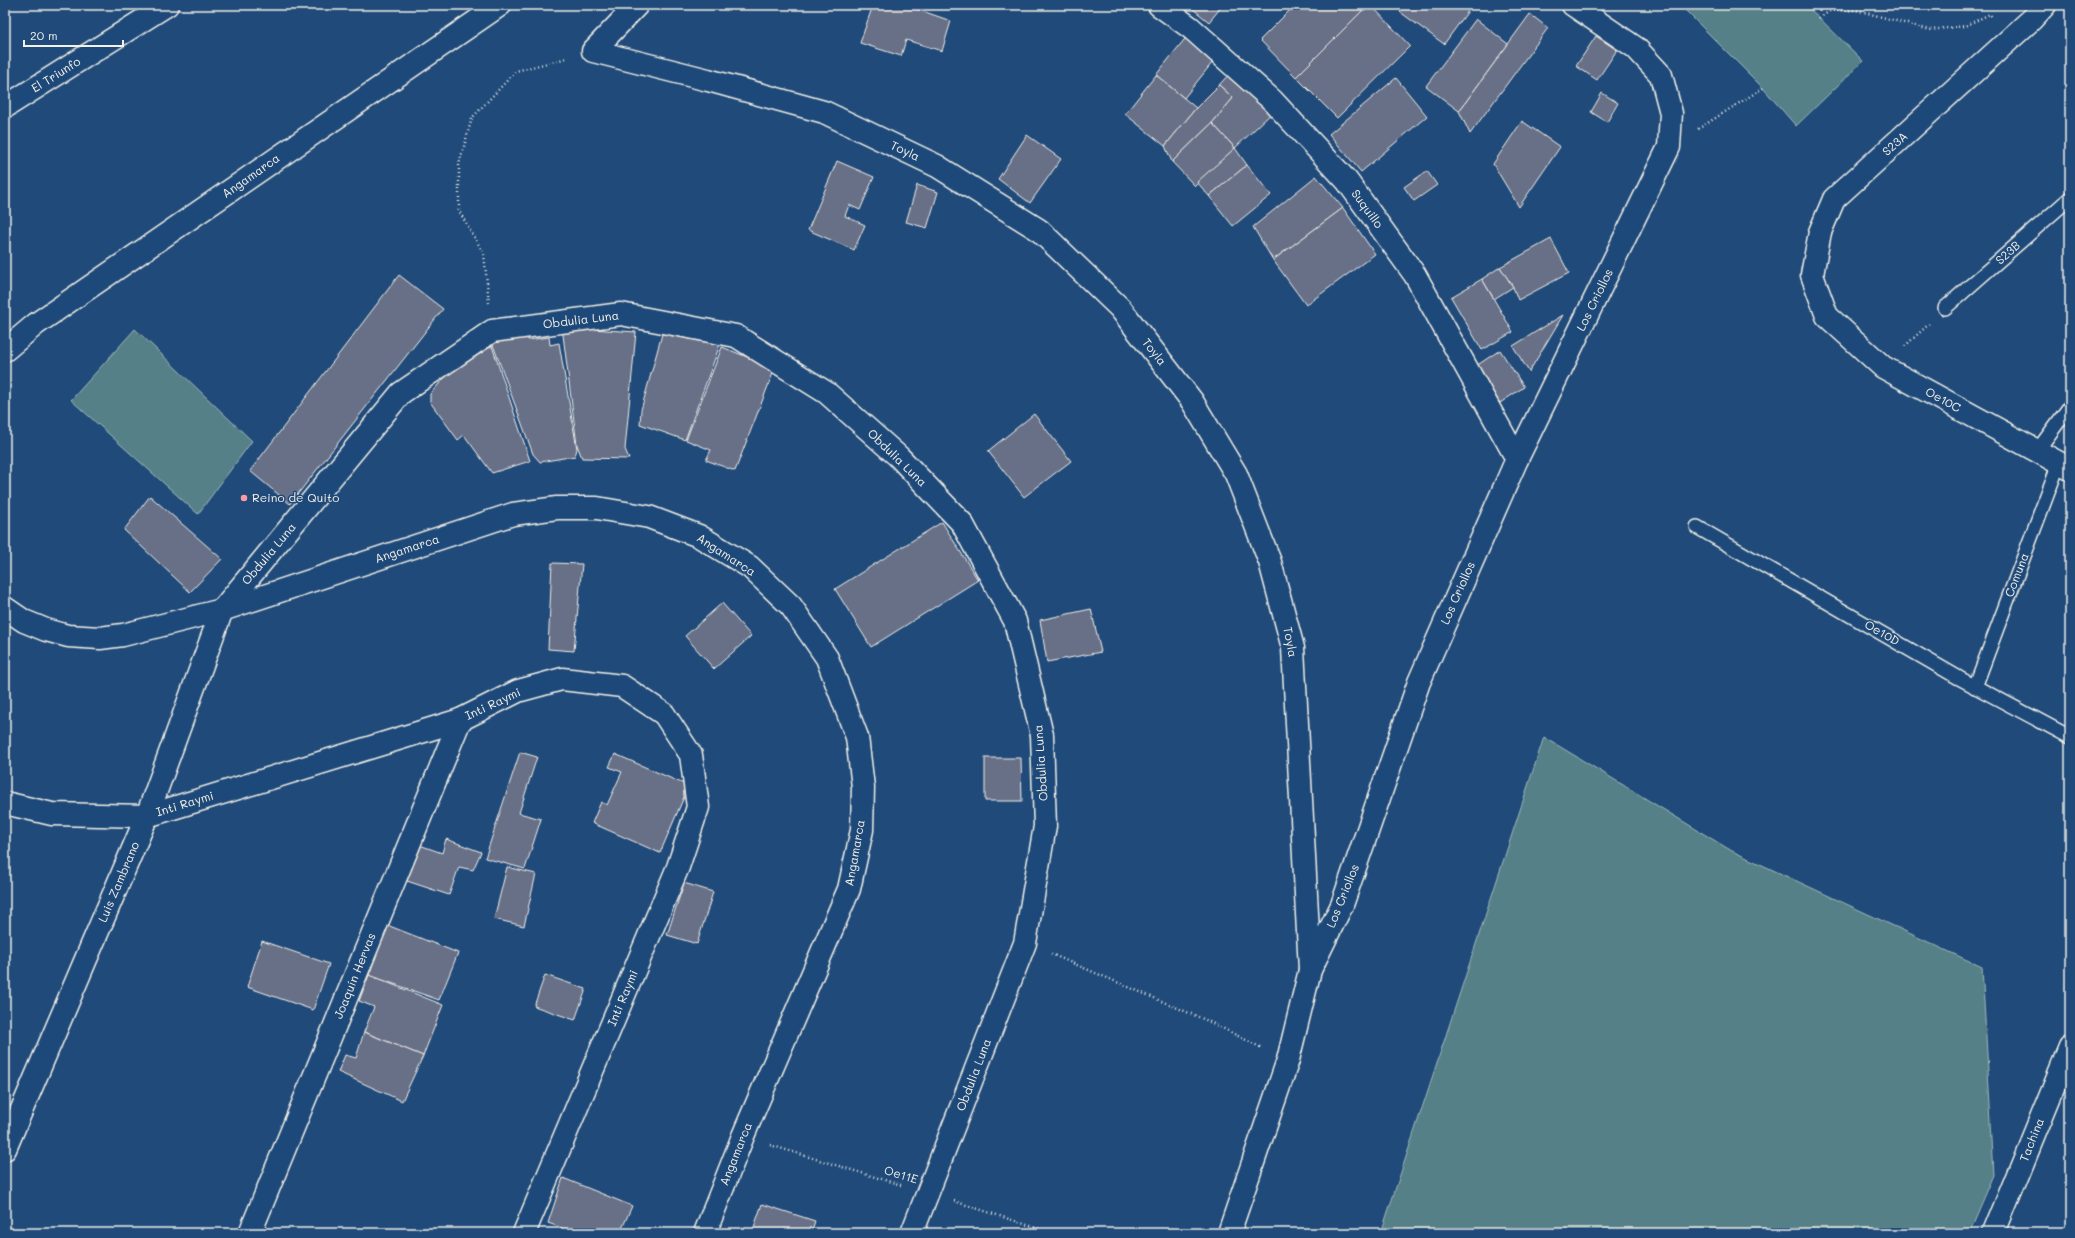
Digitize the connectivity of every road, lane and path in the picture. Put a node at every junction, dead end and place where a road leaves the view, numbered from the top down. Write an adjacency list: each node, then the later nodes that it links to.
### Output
1 (168, 5): 11 (street, El Triunfo)
2 (500, 5): 17 (street, Angamarca)
3 (637, 5): 9 (street)
4 (1159, 5): 21 (street, Suquillo)
5 (1573, 5): 12 (street, Los Criollos)
6 (2045, 5): 8 (street, S23A)
7 (1819, 18): 8 (path)
8 (2012, 38): 15 (street, S23A)
9 (593, 51): 16 (path); 32 (street, Toyla)
10 (1762, 88): 12 (path)
11 (5, 107)
12 (1669, 148): 21 (street, Los Criollos)
13 (2070, 198): 14 (lane, S23B)
14 (1945, 308): 18 (path)
15 (1827, 316): 18 (street, Oe10C)
16 (492, 331): 25 (street, Obdulia Luna); 31 (street, Obdulia Luna)
17 (5, 350)
18 (1883, 367): 20 (street, Oe10C)
19 (2070, 406): 20 (lane)
20 (2037, 451): 22 (street, Oe10C)
21 (1517, 459): 32 (street, Los Criollos)
22 (2064, 466): 26 (lane, Comuna)
23 (1696, 526): 26 (lane, Oe10D)
24 (5, 608): 25 (street, Angamarca)
25 (222, 610): 30 (street, Luis Zambrano); 35 (street, Angamarca)
26 (1975, 686): 28 (lane, Oe10D)
27 (460, 720): 30 (street, Inti Raymi); 38 (street, Joaquín Hervas); 39 (street, Inti Raymi)
28 (2070, 737)
29 (5, 803): 30 (street, Inti Raymi)
30 (147, 816): 36 (street, Luis Zambrano)
31 (1025, 943): 34 (path); 37 (street, Obdulia Luna)
32 (1310, 970): 34 (street, Los Criollos)
33 (2070, 1046): 44 (street, Tachina)
34 (1288, 1060): 43 (street, Los Criollos)
35 (743, 1136): 37 (path, Oe11E); 40 (street, Angamarca)
36 (5, 1149)
37 (928, 1193): 41 (street, Obdulia Luna); 42 (path, Oe11E)
38 (250, 1233)
39 (524, 1233)
40 (705, 1233)
41 (912, 1233)
42 (1052, 1233)
43 (1229, 1233)
44 (1994, 1233)

